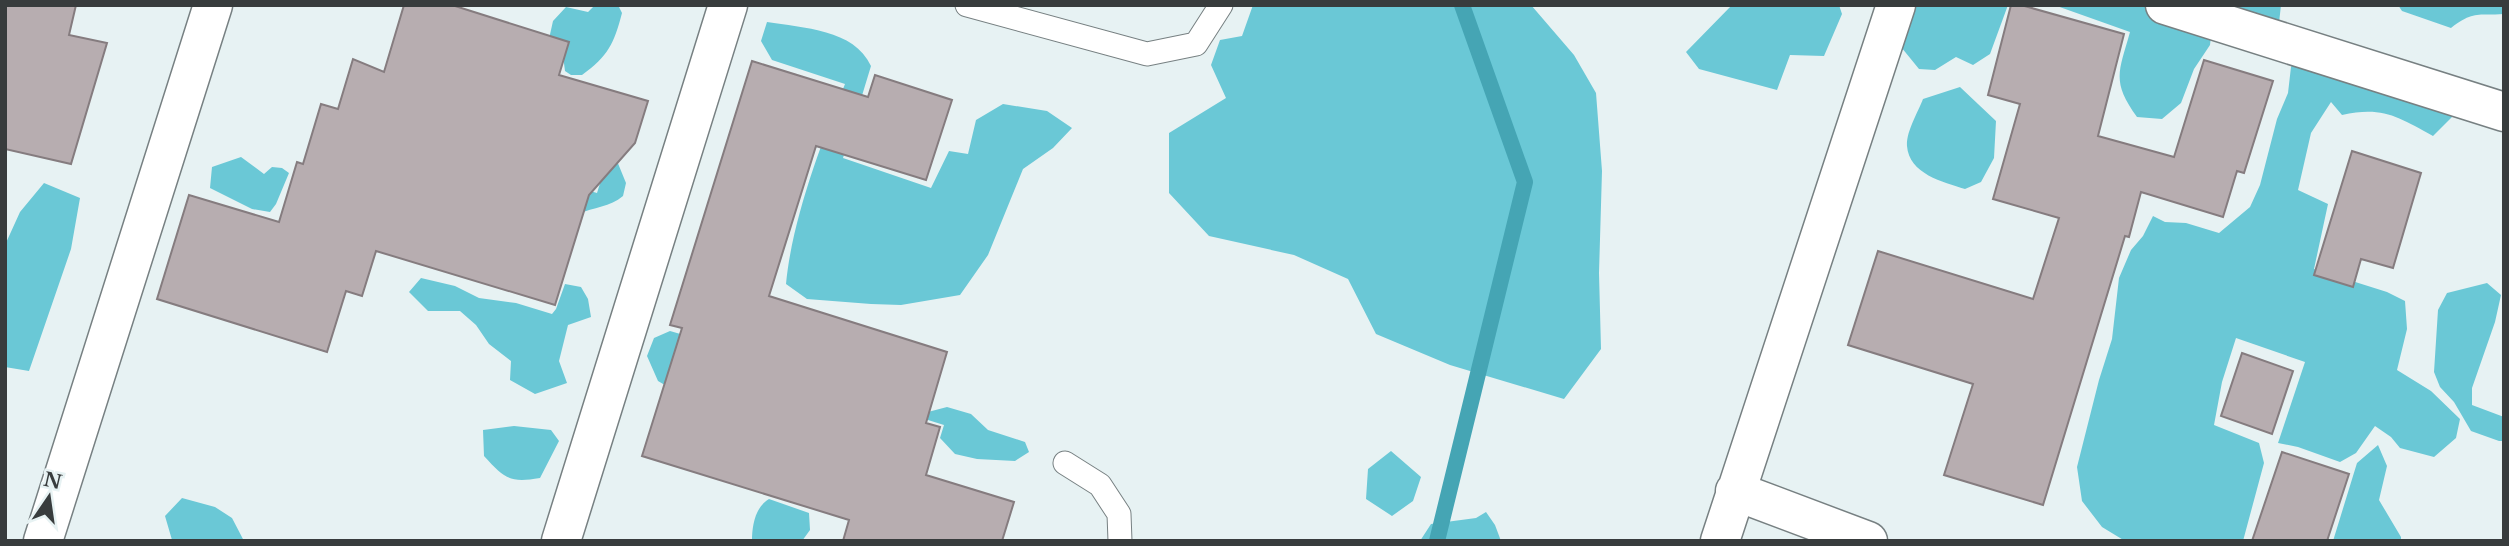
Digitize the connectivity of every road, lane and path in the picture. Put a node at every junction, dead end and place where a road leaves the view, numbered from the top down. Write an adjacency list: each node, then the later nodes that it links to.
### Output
1 (213, 5): 10 (street)
2 (728, 5): 11 (street)
3 (967, 5): 4 (lane)
4 (1221, 5)
5 (1896, 5): 9 (street)
6 (2165, 5): 7 (street)
7 (2504, 112)
8 (1065, 463): 12 (lane)
9 (1735, 491): 13 (street); 14 (street)
10 (43, 541)
11 (561, 541)
12 (1120, 541)
13 (1720, 541)
14 (1868, 541)

